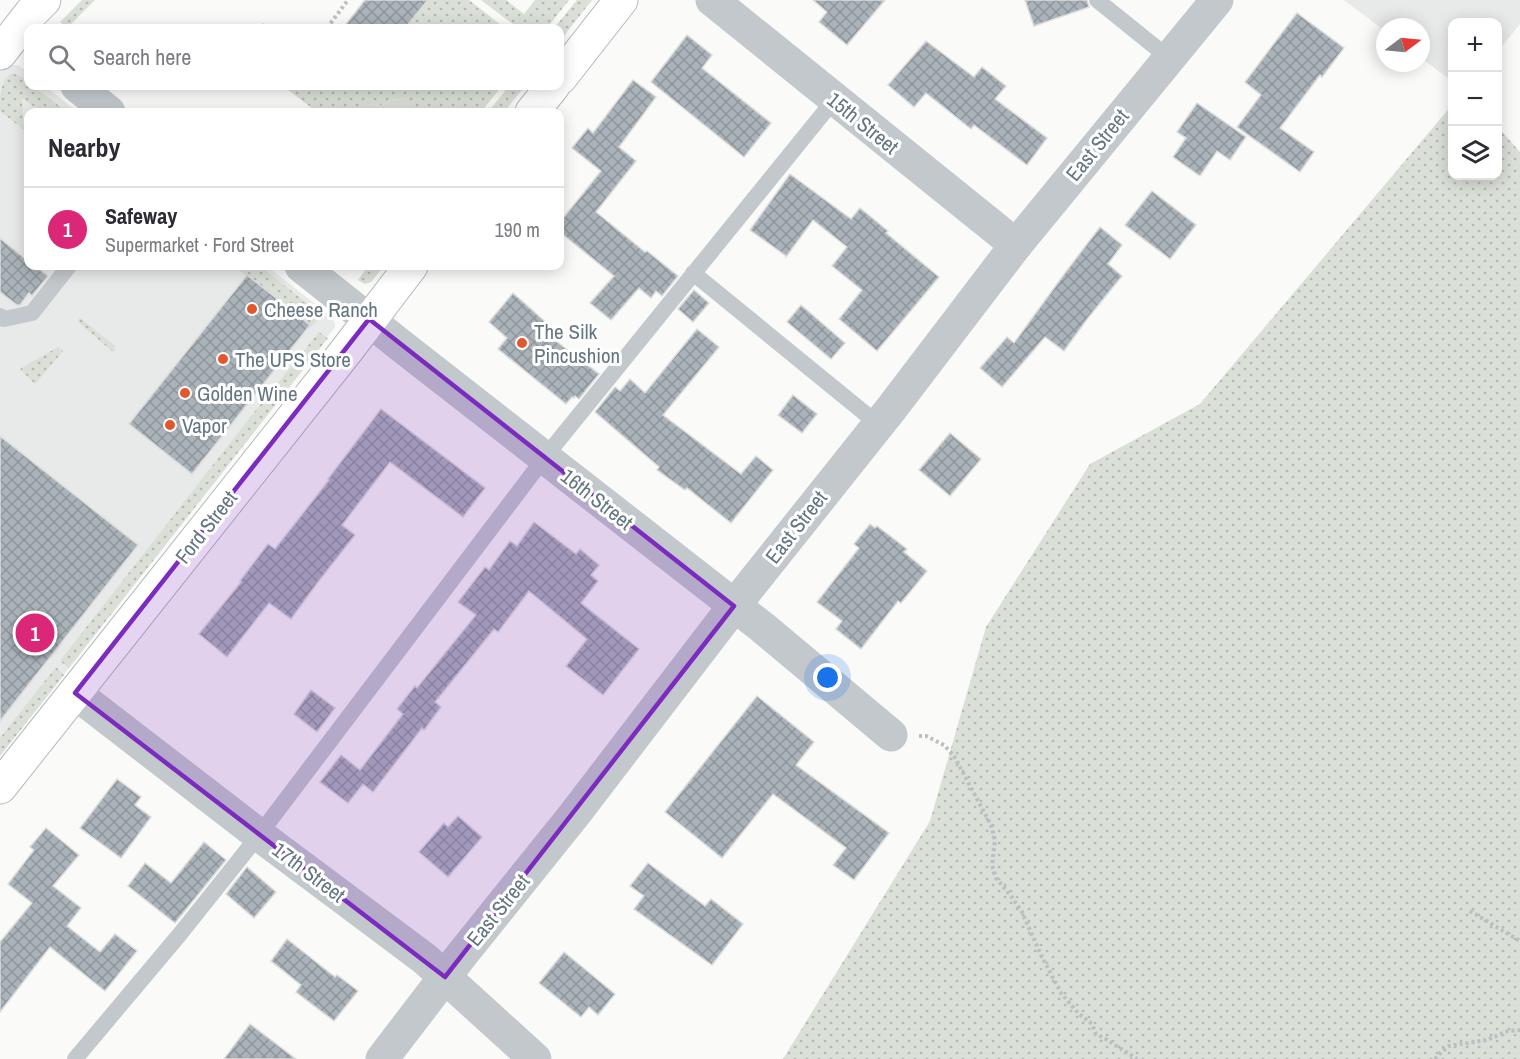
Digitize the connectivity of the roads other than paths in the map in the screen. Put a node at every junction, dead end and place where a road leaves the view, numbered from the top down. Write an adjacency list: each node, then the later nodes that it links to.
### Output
1 (44, 0): 6 (main road)
2 (621, 0): 10 (main road)
3 (712, 0): 13 (street, 15th Street)
4 (1097, 0): 9 (lane)
5 (1217, 0): 9 (street, East Street)
6 (26, 24)
7 (24, 27): 8 (main road)
8 (14, 45)
9 (1169, 57): 16 (street, East Street)
10 (564, 73)
11 (81, 90): 14 (street)
12 (550, 90): 15 (main road)
13 (834, 99): 16 (street, 15th Street); 20 (lane)
14 (105, 108)
15 (535, 108)
16 (1016, 245): 23 (street, East Street)
17 (66, 270): 21 (lane)
18 (306, 270): 22 (street, 16th Street)
19 (408, 270): 22 (main road, Ford Street)
20 (693, 273): 23 (lane); 24 (lane)
21 (0, 316)
22 (369, 319): 24 (street, 16th Street); 26 (main road, Ford Street)
23 (878, 424): 25 (street, East Street)
24 (544, 457): 25 (street, 16th Street); 29 (lane)
25 (734, 606): 27 (street, 16th Street); 30 (street, East Street)
26 (75, 693): 28 (main road, Ford Street); 29 (street, 17th Street)
27 (891, 735)
28 (0, 787)
29 (259, 835): 30 (street, 17th Street); 31 (lane)
30 (445, 977): 32 (street, East Street); 33 (street, 17th Street)
31 (75, 1059)
32 (382, 1059)
33 (536, 1059)

